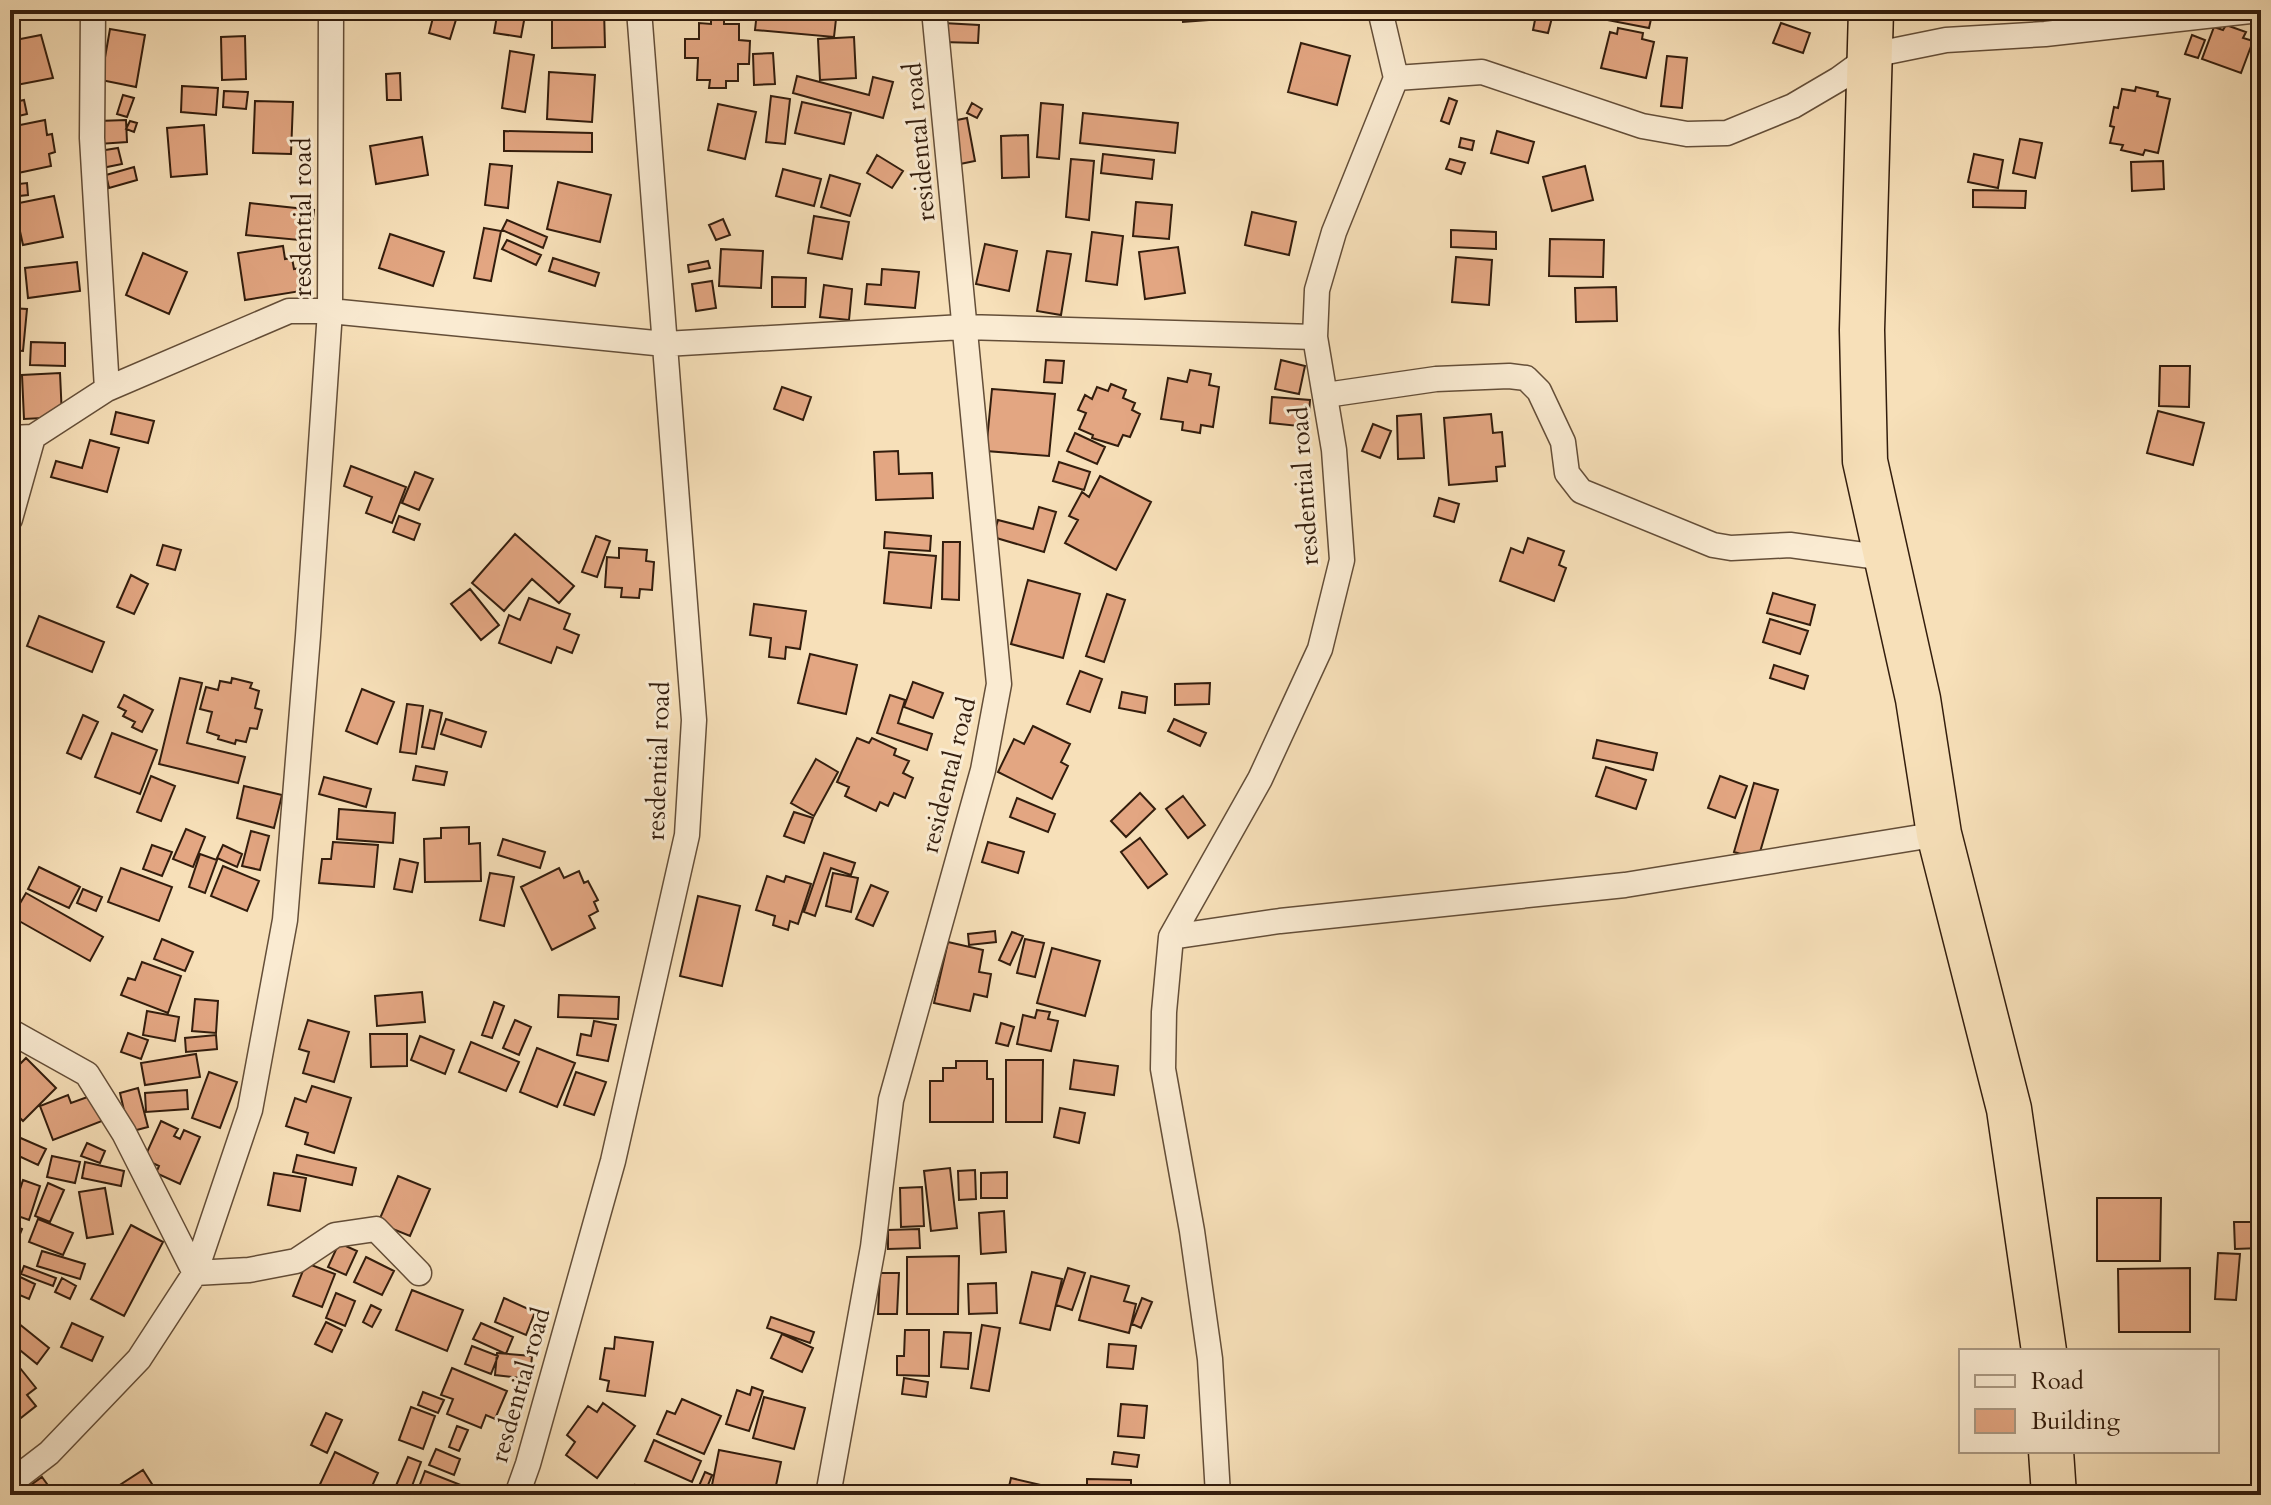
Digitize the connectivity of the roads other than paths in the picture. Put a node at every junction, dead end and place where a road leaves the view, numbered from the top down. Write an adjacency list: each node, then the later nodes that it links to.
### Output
1 (93, 10): 14 (street)
2 (331, 10): 10 (street, resdential road)
3 (639, 10): 13 (street, resdential road)
4 (934, 10): 11 (street, residental road)
5 (1380, 10): 9 (street)
6 (1871, 10): 8 (highway)
7 (2259, 10): 8 (street)
8 (1872, 55): 9 (street); 18 (highway)
9 (1396, 78): 12 (street, resdential road)
10 (330, 311): 13 (street); 14 (street); 22 (street, resdential road)
11 (963, 327): 12 (street); 13 (street); 28 (street, residental road)
12 (1315, 337): 15 (street, resdential road)
13 (665, 344): 27 (street, resdential road)
14 (107, 389): 16 (street)
15 (1326, 395): 18 (street); 20 (street, resdential road)
16 (22, 437): 17 (street)
17 (10, 519)
18 (1886, 558): 19 (highway)
19 (1939, 834): 20 (street); 24 (highway)
20 (1171, 937): 29 (street)
21 (10, 1031): 22 (street)
22 (195, 1273): 23 (street); 26 (street, resdential road)
23 (419, 1273)
24 (2044, 1349)
25 (2051, 1453): 30 (highway)
26 (10, 1483)
27 (517, 1495)
28 (828, 1495)
29 (1218, 1495)
30 (2054, 1495)

